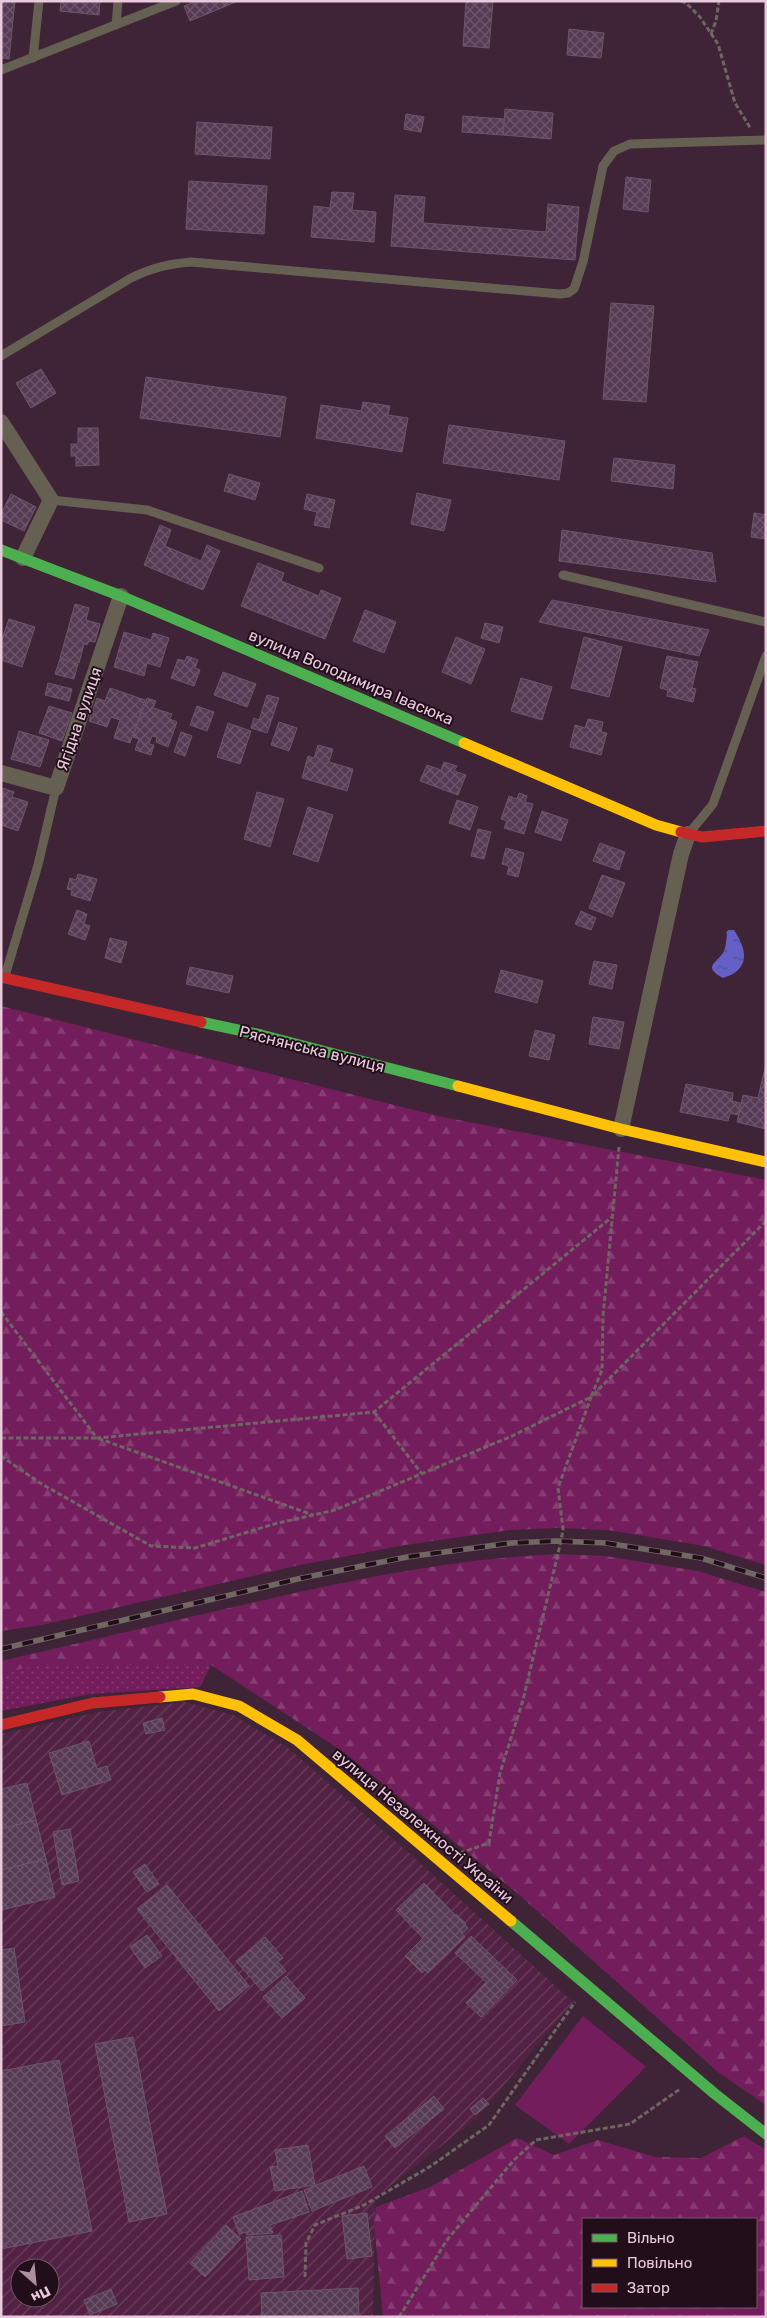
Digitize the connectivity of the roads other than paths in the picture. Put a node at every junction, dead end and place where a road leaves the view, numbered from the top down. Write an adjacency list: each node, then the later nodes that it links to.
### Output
1 (39, 1): 5 (lane)
2 (118, 1): 4 (lane)
3 (176, 1): 4 (lane)
4 (116, 25): 5 (lane)
5 (33, 58): 6 (lane)
6 (1, 70)
7 (761, 140): 8 (lane)
8 (1, 356)
9 (1, 422): 10 (street)
10 (51, 500): 12 (street); 13 (lane)
11 (1, 550): 12 (street, вулиця Володимира Івасюка)
12 (23, 558): 15 (street, вулиця Володимира Івасюка)
13 (319, 568)
14 (563, 575): 16 (lane)
15 (121, 596): 19 (street, Ягідна вулиця); 21 (street, вулиця Володимира Івасюка)
16 (766, 622)
17 (766, 656): 21 (lane)
18 (1, 773): 19 (street, Ягідна вулиця)
19 (56, 788): 22 (lane)
20 (766, 831): 21 (street, вулиця Володимира Івасюка)
21 (688, 834): 23 (street)
22 (3, 977): 23 (street, Ряснянська вулиця)
23 (621, 1129): 24 (street, Ряснянська вулиця)
24 (766, 1162)
25 (1, 1725): 26 (street, вулиця Незалежності України)
26 (766, 2134)

